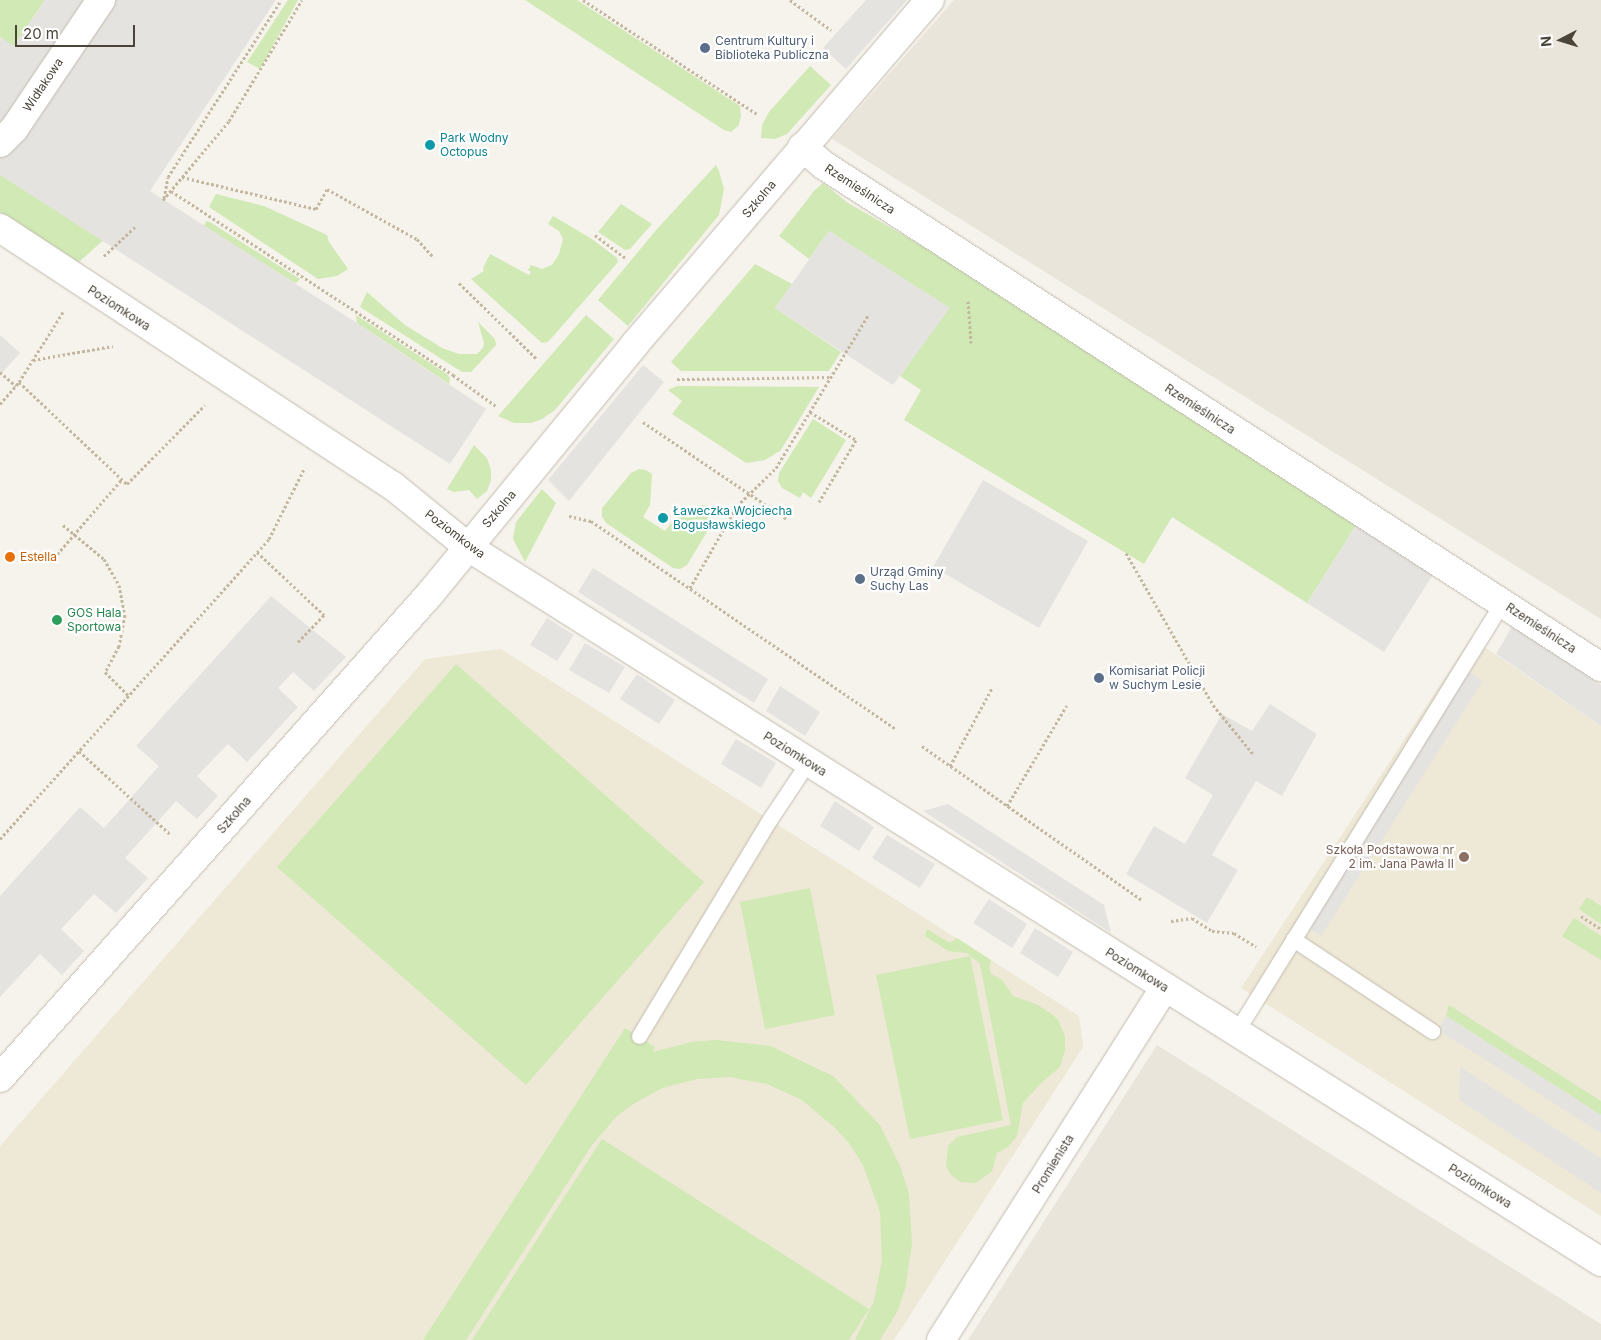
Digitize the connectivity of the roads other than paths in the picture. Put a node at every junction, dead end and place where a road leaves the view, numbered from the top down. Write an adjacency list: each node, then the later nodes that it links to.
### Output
1 (101, 0): 3 (street, Widłakowa)
2 (930, 0): 4 (street, Szkolna)
3 (0, 143)
4 (802, 147): 6 (street, Szkolna); 7 (street, Rzemieślnicza)
5 (0, 228): 6 (street, Poziomkowa)
6 (468, 547): 9 (street, Poziomkowa); 15 (street, Szkolna)
7 (1502, 603): 8 (street, Rzemieślnicza); 10 (lane)
8 (1601, 667)
9 (808, 762): 11 (street, Poziomkowa); 14 (lane)
10 (1294, 939): 12 (lane); 13 (lane)
11 (1165, 987): 13 (street, Poziomkowa); 17 (street, Promienista)
12 (1432, 1030)
13 (1236, 1032): 16 (street, Poziomkowa)
14 (639, 1036)
15 (0, 1078)
16 (1601, 1262)
17 (941, 1340)

